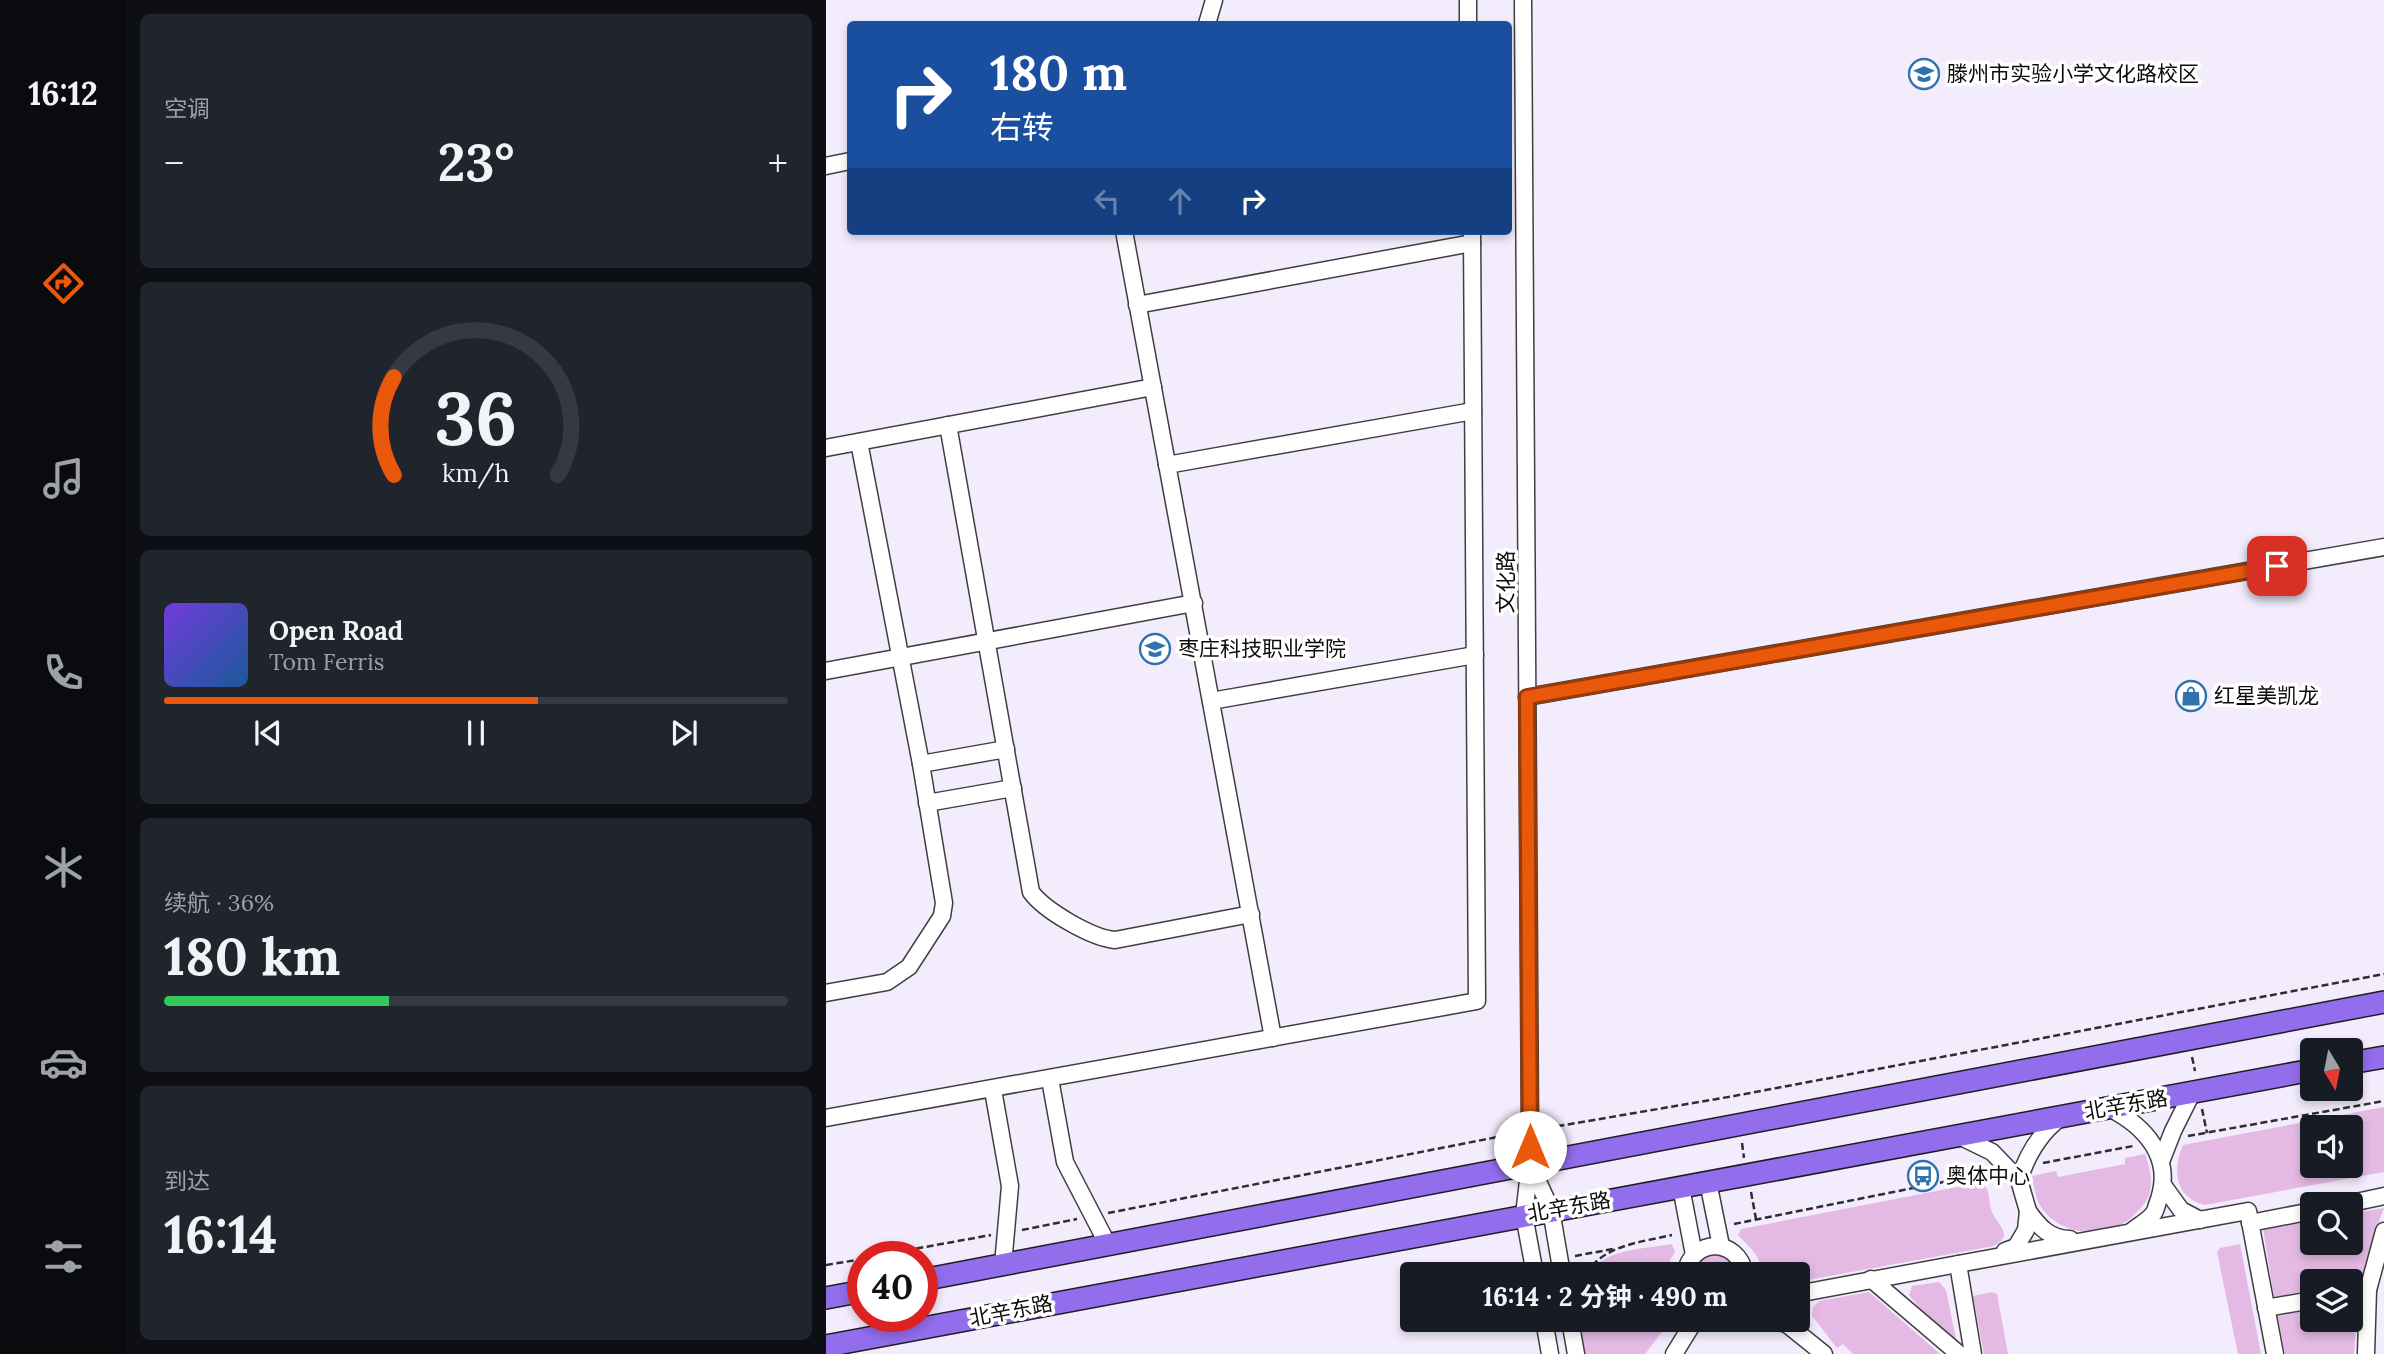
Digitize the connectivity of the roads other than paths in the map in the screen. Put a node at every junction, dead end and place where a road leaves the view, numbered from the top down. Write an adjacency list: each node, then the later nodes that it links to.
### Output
1 (1214, 0): 4 (street)
2 (1468, 0): 5 (street)
3 (1523, 0): 23 (street, 文化路)
4 (1208, 21)
5 (1468, 21)
6 (847, 162): 7 (street)
7 (826, 166)
8 (1125, 235): 10 (street)
9 (1472, 237): 10 (street); 12 (street)
10 (1137, 305): 11 (street)
11 (1153, 387): 13 (street); 16 (street)
12 (1473, 411): 16 (street); 20 (street)
13 (947, 425): 14 (street); 19 (street)
14 (859, 442): 15 (street); 21 (street)
15 (826, 448)
16 (1167, 465): 18 (street)
17 (2384, 547): 23 (street)
18 (1194, 603): 19 (street); 24 (street)
19 (987, 642): 21 (street); 25 (street)
20 (1475, 655): 24 (street); 32 (street)
21 (902, 658): 22 (street); 26 (street)
22 (826, 671)
23 (1527, 697): 44 (street, 文化路)
24 (1211, 701): 29 (street)
25 (1006, 749): 26 (street); 27 (street)
26 (921, 764): 28 (street)
27 (1013, 788): 28 (street); 29 (street)
28 (927, 803): 30 (street)
29 (1251, 914): 32 (street)
30 (826, 993)
31 (2384, 1002): 44 (main road)
32 (1273, 1038): 36 (street)
33 (2384, 1057): 34 (main road)
34 (2363, 1061)
35 (2300, 1072): 38 (main road, 北辛东路)
36 (1050, 1079): 37 (street); 60 (street)
37 (993, 1090): 41 (street); 69 (street)
38 (2192, 1093): 39 (main road, 北辛东路); 43 (street)
39 (2109, 1108): 40 (main road, 北辛东路); 43 (street)
40 (2062, 1117): 42 (main road, 北辛东路); 45 (street)
41 (826, 1118)
42 (1959, 1136): 45 (street); 46 (main road, 北辛东路)
43 (2162, 1159): 47 (street)
44 (1530, 1164): 51 (street, 文化路); 54 (street, 文化路); 60 (main road)
45 (2017, 1172): 52 (street)
46 (1707, 1182): 48 (main road, 北辛东路); 61 (street)
47 (2163, 1185): 55 (street); 58 (street)
48 (1681, 1187): 51 (main road, 北辛东路); 62 (street)
49 (2384, 1196): 50 (street)
50 (2363, 1201)
51 (1550, 1210): 54 (main road, 北辛东路); 65 (street, 文化路)
52 (2028, 1211): 59 (street); 63 (street)
53 (2300, 1213): 56 (street)
54 (1524, 1215): 64 (street, 文化路); 83 (main road, 北辛东路)
55 (2200, 1220): 56 (street); 58 (street)
56 (2250, 1223): 78 (street)
57 (2384, 1231): 72 (street)
58 (2130, 1232): 59 (street)
59 (2088, 1239): 63 (street)
60 (1108, 1245): 69 (main road)
61 (1721, 1246): 62 (street); 67 (street)
62 (1693, 1255): 66 (street)
63 (1988, 1257): 68 (street)
64 (1533, 1262)
65 (1560, 1262)
66 (1689, 1262)
67 (1740, 1262)
68 (1958, 1264): 71 (street); 89 (street)
69 (1003, 1265): 70 (main road)
70 (938, 1277)
71 (1871, 1279): 73 (street); 88 (street)
72 (2368, 1290): 74 (street); 91 (street)
73 (1810, 1291)
74 (2363, 1291)
75 (847, 1294): 76 (main road)
76 (826, 1298)
77 (2300, 1302): 78 (street)
78 (2266, 1308): 90 (street)
79 (1546, 1332): 84 (street)
80 (1572, 1332): 85 (street)
81 (1687, 1332): 86 (street)
82 (1797, 1332): 87 (street)
83 (826, 1346)
84 (1550, 1354)
85 (1576, 1354)
86 (1674, 1354)
87 (1824, 1354)
88 (1959, 1354)
89 (1973, 1354)
90 (2274, 1354)
91 (2366, 1354)

